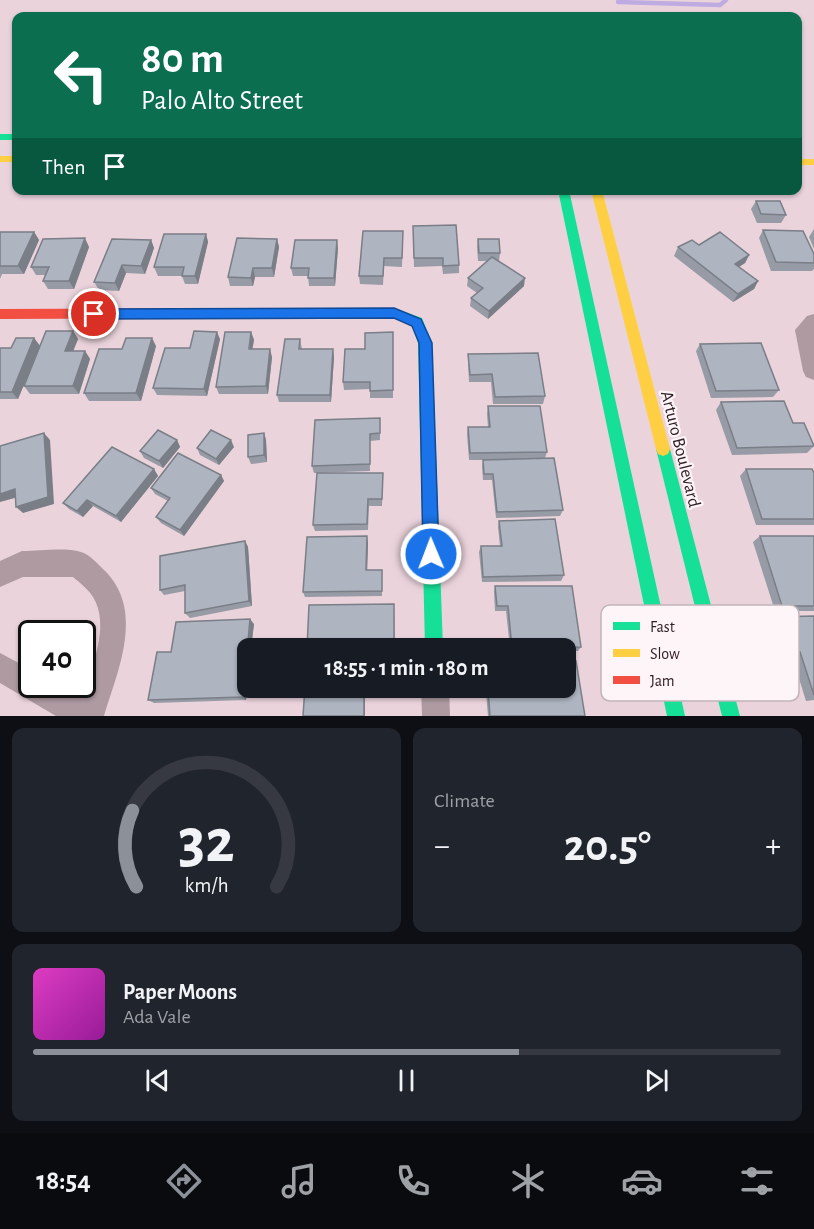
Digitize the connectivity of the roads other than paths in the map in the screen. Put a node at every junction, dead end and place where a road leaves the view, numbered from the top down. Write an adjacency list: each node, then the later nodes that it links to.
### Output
1 (564, 195): 7 (street)
2 (597, 195): 8 (street, Arturo Boulevard)
3 (0, 314): 9 (street)
4 (810, 326): 5 (street)
5 (814, 371)
6 (0, 574): 15 (street)
7 (652, 605)
8 (703, 605)
9 (434, 638)
10 (0, 667): 14 (street)
11 (435, 698): 16 (street)
12 (673, 701): 17 (street)
13 (727, 701): 18 (street, Arturo Boulevard)
14 (84, 716)
15 (90, 716)
16 (436, 716)
17 (676, 716)
18 (731, 716)

